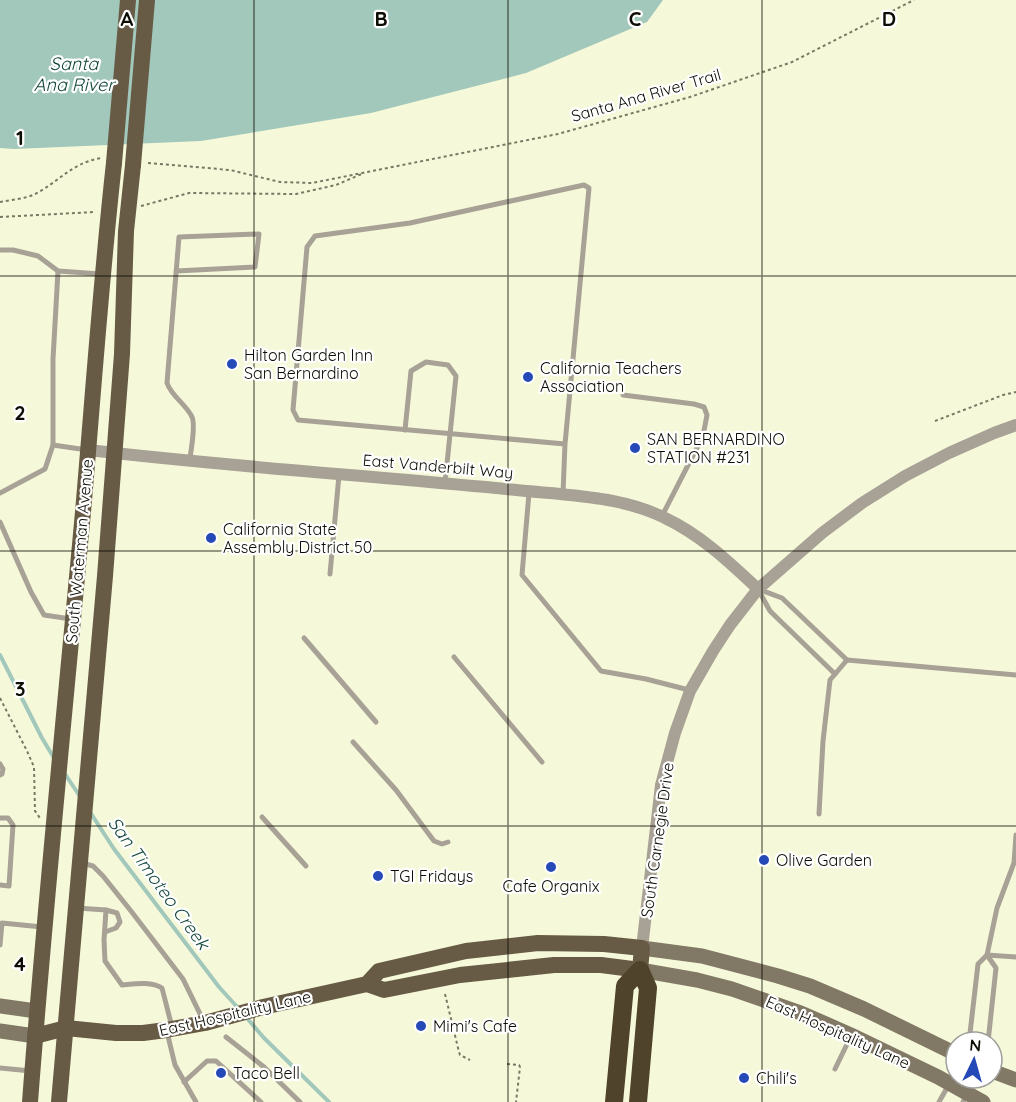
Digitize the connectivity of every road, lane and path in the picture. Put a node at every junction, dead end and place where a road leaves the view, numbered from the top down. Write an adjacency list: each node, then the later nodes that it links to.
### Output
1 (128, 0): 4 (main road, South Waterman Avenue, bridge)
2 (147, 0): 5 (main road, South Waterman Avenue, bridge)
3 (914, 0): 6 (path, Santa Ana River Trail)
4 (112, 161): 7 (path); 14 (main road, South Waterman Avenue)
5 (140, 164): 6 (path, Santa Ana River Trail); 24 (main road, South Waterman Avenue)
6 (370, 171): 8 (path, Santa Ana River Trail)
7 (0, 202)
8 (140, 206)
9 (95, 212): 10 (path)
10 (0, 217)
11 (0, 250): 12 (lane)
12 (58, 271): 14 (lane); 22 (lane)
13 (176, 271): 13 (lane); 25 (lane)
14 (102, 274): 23 (main road, South Waterman Avenue)
15 (1016, 392): 17 (path)
16 (623, 395): 31 (lane)
17 (934, 421)
18 (1016, 425): 34 (street, South Carnegie Drive)
19 (405, 430): 20 (lane); 20 (lane); 21 (lane)
20 (450, 434): 21 (lane); 27 (lane)
21 (565, 444): 30 (lane)
22 (53, 445): 23 (lane); 29 (lane)
23 (88, 450): 24 (street, East Vanderbilt Way); 35 (main road, South Waterman Avenue)
24 (113, 453): 25 (street, East Vanderbilt Way); 54 (main road, South Waterman Avenue)
25 (190, 461): 26 (street, East Vanderbilt Way)
26 (339, 474): 27 (street, East Vanderbilt Way); 33 (lane)
27 (445, 483): 28 (street, East Vanderbilt Way)
28 (529, 491): 30 (street, East Vanderbilt Way); 41 (lane)
29 (0, 493)
30 (562, 494): 31 (street, East Vanderbilt Way)
31 (662, 516): 34 (street, East Vanderbilt Way)
32 (0, 522): 35 (lane)
33 (330, 574)
34 (758, 589): 38 (lane); 39 (lane); 41 (street, South Carnegie Drive)
35 (73, 619): 51 (main road, South Waterman Avenue)
36 (304, 638): 43 (lane)
37 (454, 657): 45 (lane)
38 (847, 660): 39 (lane); 40 (lane)
39 (835, 674): 48 (lane)
40 (1016, 675)
41 (690, 691): 63 (street, South Carnegie Drive)
42 (0, 698): 51 (path)
43 (376, 722)
44 (353, 741): 53 (lane)
45 (542, 762)
46 (0, 764): 47 (lane)
47 (0, 775)
48 (819, 814)
49 (262, 817): 55 (lane)
50 (0, 818): 56 (lane)
51 (54, 826): 60 (main road, South Waterman Avenue)
52 (1016, 835): 64 (lane)
53 (448, 842)
54 (80, 862): 57 (main road, South Waterman Avenue); 71 (lane)
55 (306, 866)
56 (0, 885)
57 (76, 908): 58 (lane); 72 (main road, South Waterman Avenue)
58 (106, 910): 61 (lane); 61 (lane)
59 (1, 923): 60 (lane); 62 (lane)
60 (45, 927): 70 (main road, South Waterman Avenue)
61 (105, 932): 73 (lane)
62 (0, 945)
63 (642, 948): 66 (main road, South Carnegie Drive); 67 (main road, East Hospitality Lane); 80 (main road, East Hospitality Lane)
64 (987, 955): 65 (lane); 74 (lane); 75 (lane)
65 (1016, 957)
66 (640, 970): 67 (main road, East Hospitality Lane); 77 (main road, East Hospitality Lane); 95 (highway); 96 (highway)
67 (367, 984): 71 (main road, East Hospitality Lane)
68 (445, 994): 81 (path)
69 (0, 1006): 70 (main road, East Hospitality Lane)
70 (36, 1011): 72 (main road, East Hospitality Lane); 78 (main road, South Waterman Avenue)
71 (205, 1023): 73 (main road, East Hospitality Lane)
72 (66, 1028): 73 (main road, East Hospitality Lane); 78 (main road, East Hospitality Lane); 90 (main road, South Waterman Avenue)
73 (170, 1030): 87 (lane)
74 (970, 1030)
75 (989, 1030)
76 (0, 1031): 78 (main road, East Hospitality Lane)
77 (851, 1035): 84 (lane); 86 (main road, East Hospitality Lane)
78 (35, 1036): 85 (main road, South Waterman Avenue)
79 (226, 1037): 93 (lane)
80 (944, 1048)
81 (470, 1060)
82 (507, 1064): 94 (path)
83 (0, 1068): 85 (lane)
84 (835, 1069)
85 (32, 1071): 89 (main road, South Waterman Avenue)
86 (944, 1074)
87 (184, 1082): 91 (lane); 92 (lane)
88 (965, 1098): 97 (main road, East Hospitality Lane)
89 (30, 1102)
90 (59, 1102)
91 (196, 1102)
92 (261, 1102)
93 (300, 1102)
94 (516, 1102)
95 (614, 1102)
96 (638, 1102)
97 (983, 1102)

